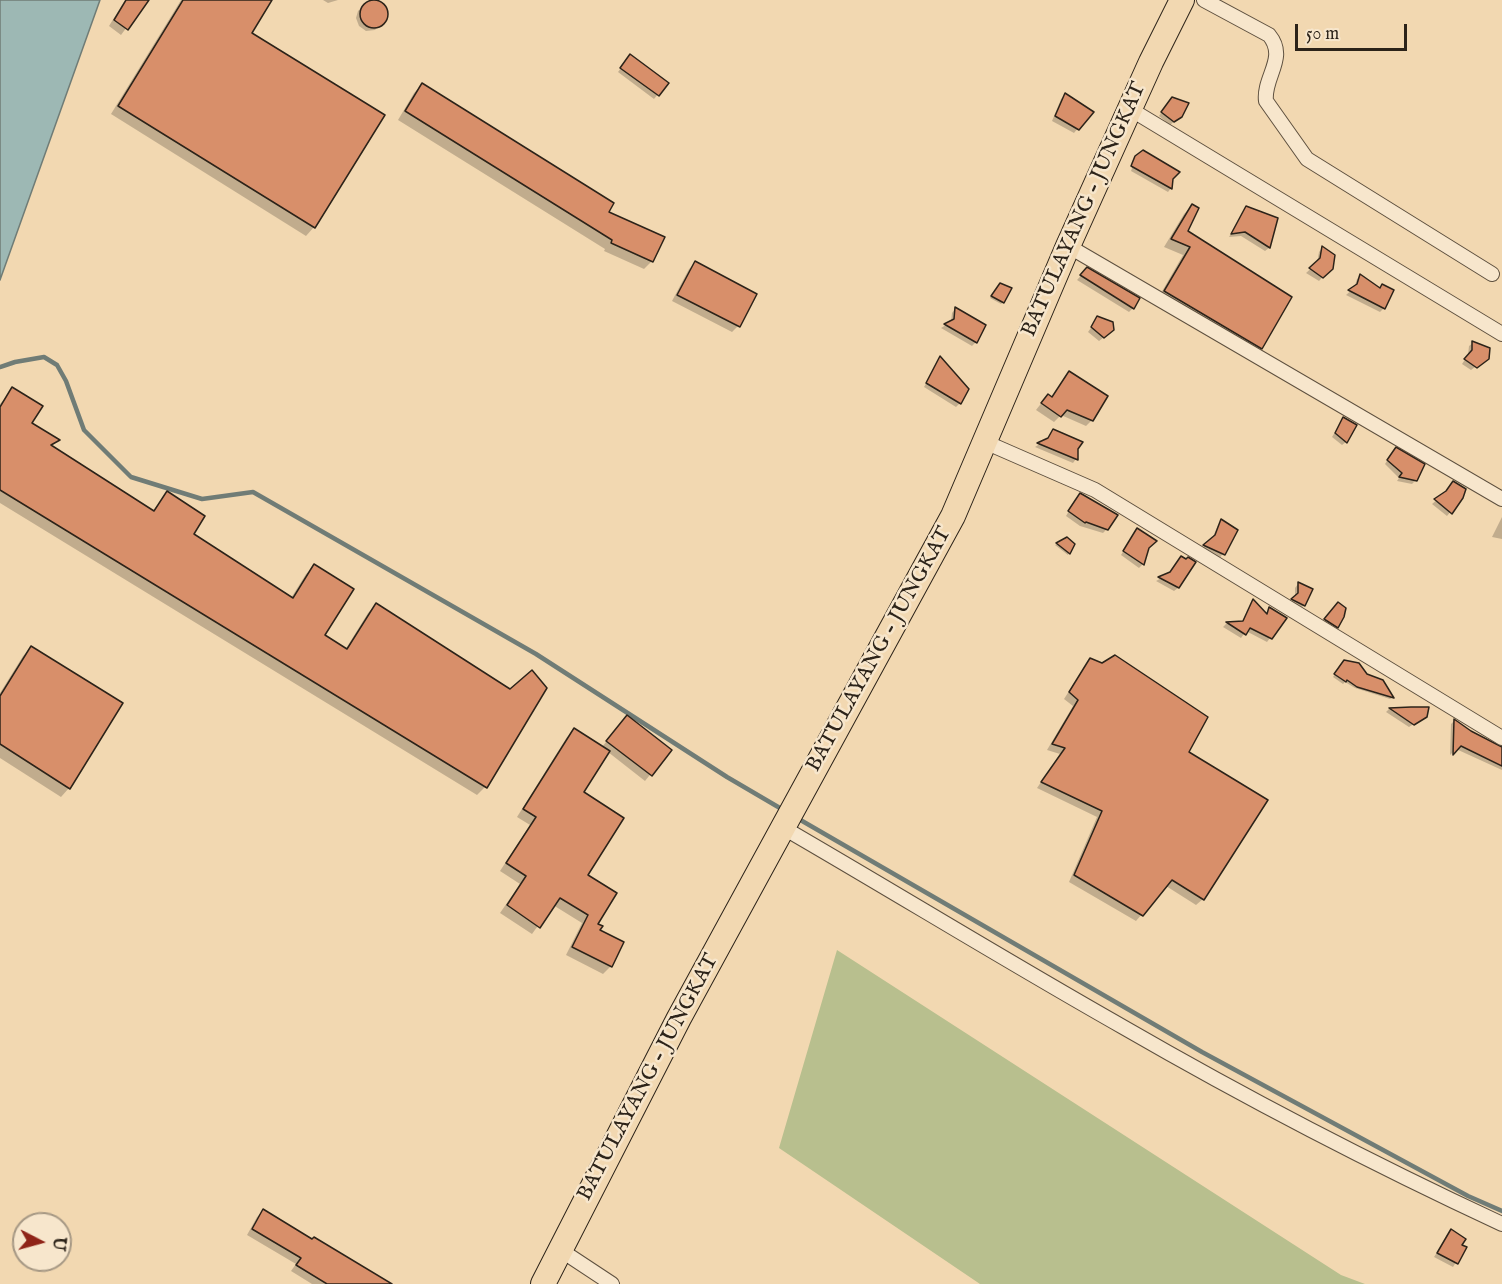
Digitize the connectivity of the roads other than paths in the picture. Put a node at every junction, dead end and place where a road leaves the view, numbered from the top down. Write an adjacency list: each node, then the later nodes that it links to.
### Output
1 (1182, 0): 3 (highway, BATULAYANG - JUNGKAT)
2 (1204, 0): 5 (street)
3 (1130, 109): 4 (highway, BATULAYANG - JUNGKAT); 6 (street)
4 (1068, 246): 7 (highway, BATULAYANG - JUNGKAT); 8 (street)
5 (1492, 274)
6 (1502, 334)
7 (985, 442): 9 (street); 10 (highway, BATULAYANG - JUNGKAT)
8 (1502, 499)
9 (1502, 738)
10 (787, 818): 11 (street); 12 (highway, BATULAYANG - JUNGKAT)
11 (1502, 1224)
12 (559, 1249): 13 (highway, BATULAYANG - JUNGKAT); 14 (street)
13 (543, 1284)
14 (612, 1284)

